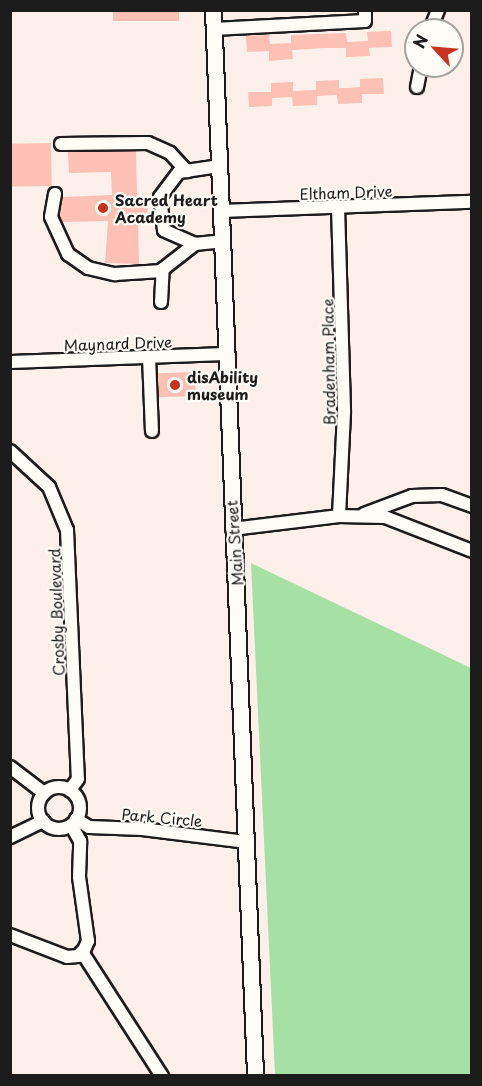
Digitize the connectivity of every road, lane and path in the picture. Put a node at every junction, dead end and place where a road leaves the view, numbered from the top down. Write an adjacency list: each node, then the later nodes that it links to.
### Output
1 (213, 10): 4 (main road, Main Street)
2 (365, 16): 3 (street)
3 (333, 17): 4 (street)
4 (214, 29): 8 (main road, Main Street)
5 (419, 78): 6 (street)
6 (417, 87)
7 (61, 144): 9 (street)
8 (219, 166): 9 (street); 13 (main road, Main Street)
9 (187, 171): 15 (street)
10 (55, 194): 16 (street)
11 (471, 202): 12 (street, Eltham Drive)
12 (338, 207): 13 (street, Eltham Drive); 25 (street, Bradenham Place)
13 (221, 211): 14 (main road, Main Street)
14 (222, 241): 15 (street); 18 (main road, Main Street)
15 (195, 244): 16 (street)
16 (162, 271): 17 (street)
17 (161, 302)
18 (226, 354): 19 (street, Maynard Drive); 26 (main road, Main Street)
19 (149, 357): 20 (street, Maynard Drive); 21 (street)
20 (10, 362)
21 (152, 431)
22 (10, 451): 29 (street, Crosby Boulevard)
23 (471, 506): 24 (street)
24 (363, 515): 25 (street); 27 (street)
25 (339, 516): 26 (street)
26 (232, 529): 34 (main road, Main Street)
27 (471, 551)
28 (10, 767): 30 (street)
29 (70, 790): 30 (street); 32 (street, Crosby Boulevard)
30 (44, 793): 31 (street)
31 (43, 821): 32 (street); 33 (street)
32 (74, 822): 34 (street, Park Circle); 36 (street, Crosby Boulevard)
33 (10, 837)
34 (246, 842): 38 (main road, Main Street)
35 (10, 934): 36 (street)
36 (82, 952): 37 (street)
37 (162, 1076)
38 (255, 1076)

